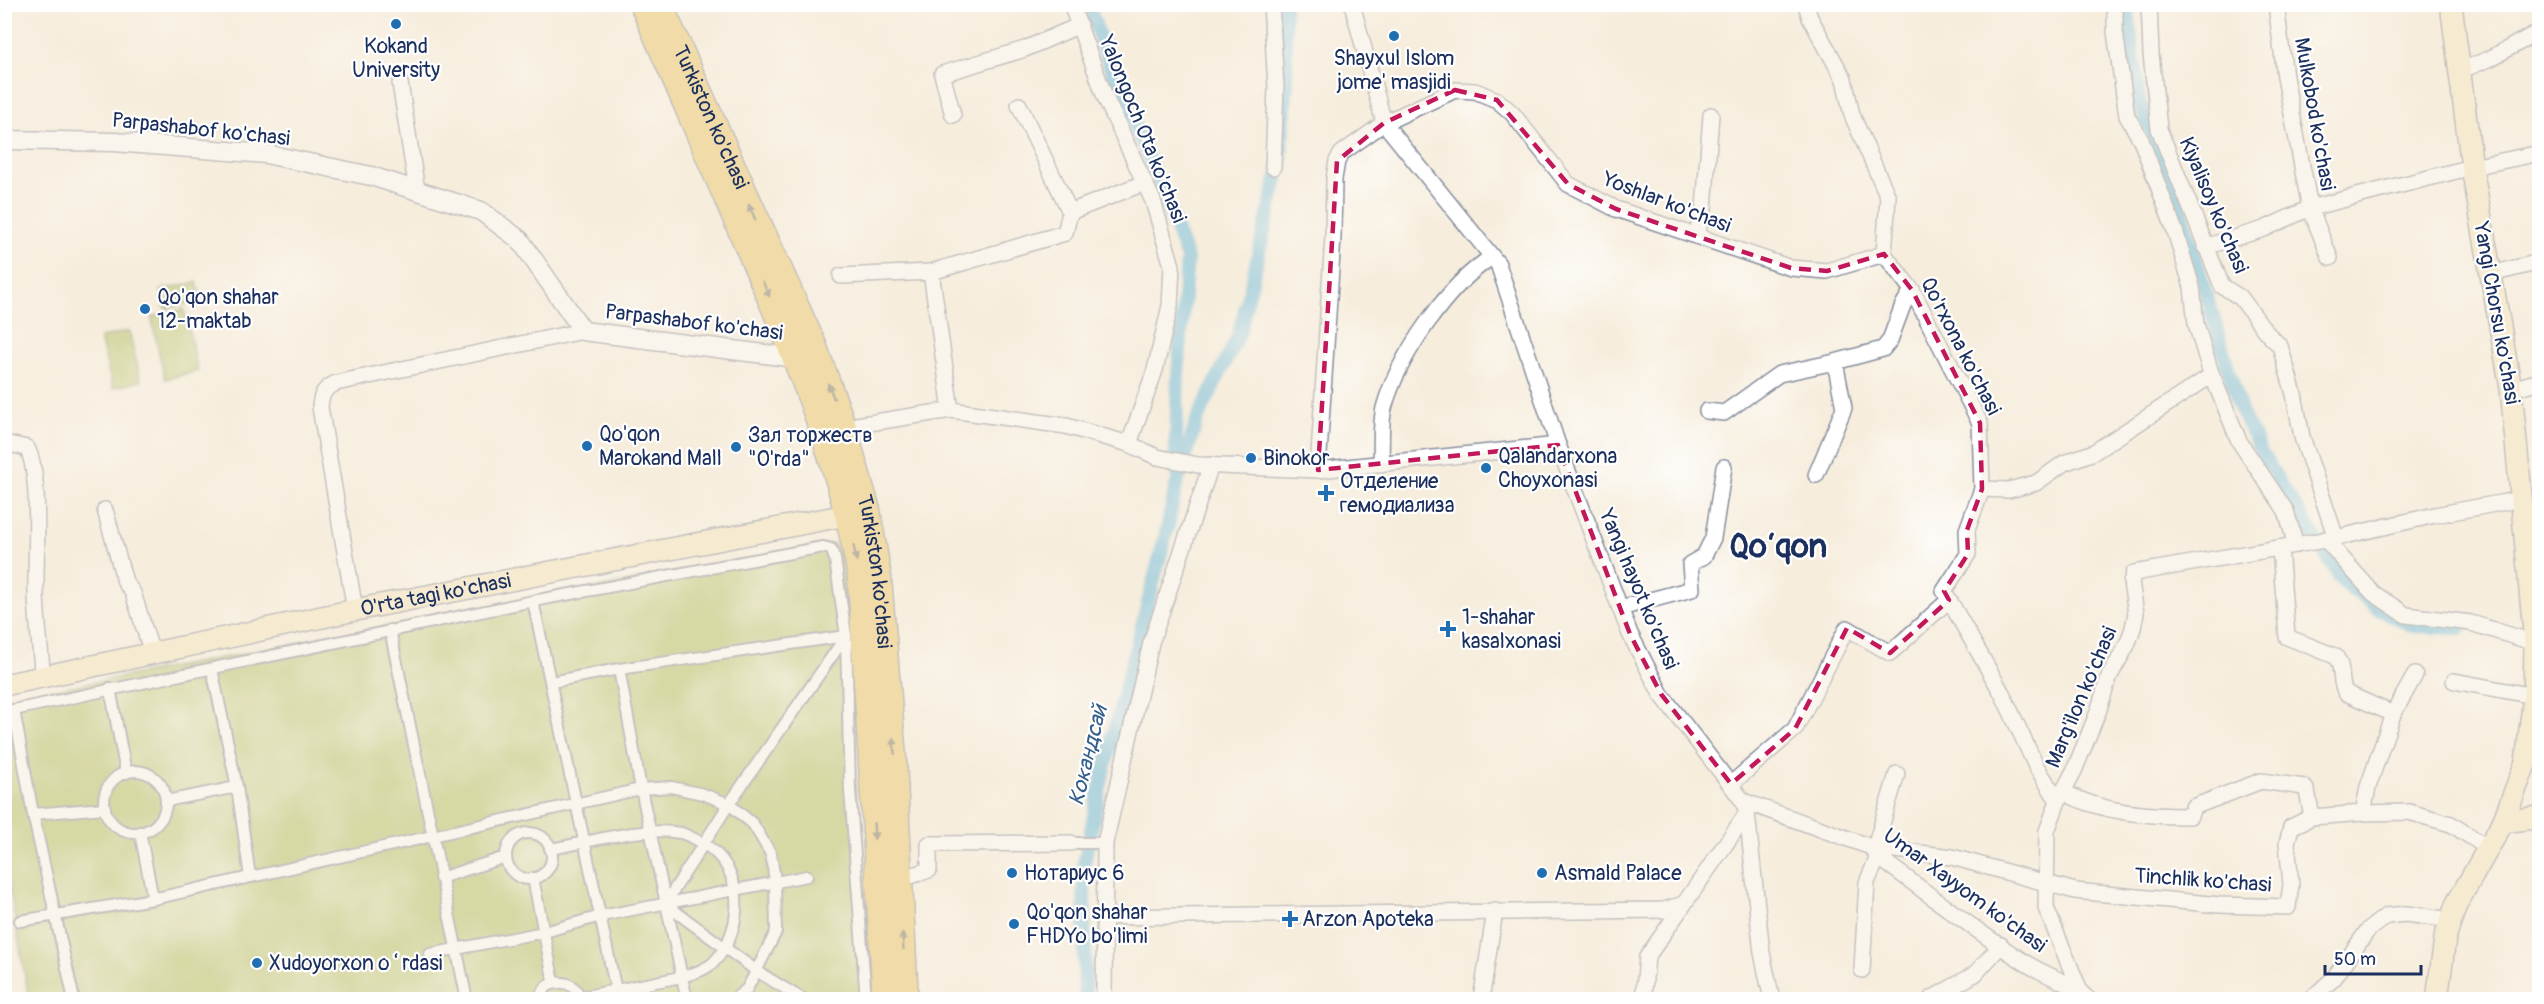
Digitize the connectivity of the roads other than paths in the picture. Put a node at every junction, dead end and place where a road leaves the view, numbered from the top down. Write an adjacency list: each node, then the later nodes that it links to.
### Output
1 (642, 4): 38 (main road, Turkiston ko'chasi, one-way to 38)
2 (660, 4): 45 (main road, Turkiston ko'chasi, one-way to 2)
3 (1071, 4): 11 (street, Yalongoch Ota ko'chasi)
4 (1271, 4): 21 (street)
5 (1352, 4): 18 (street, Yangi hayot ko'chasi)
6 (1806, 4): 29 (street)
7 (2115, 4): 40 (street, Kiyalisoy ko'chasi)
8 (2149, 4): 28 (street, Kiyalisoy ko'chasi)
9 (2276, 4): 25 (street, Mulkobod ko'chasi)
10 (2451, 4): 13 (main road, Yangi Chorsu ko'chasi)
11 (1080, 25): 16 (street); 23 (street, Yalongoch Ota ko'chasi)
12 (2540, 31): 13 (street)
13 (2459, 71): 22 (main road, Yangi Chorsu ko'chasi)
14 (400, 83): 24 (street)
15 (1019, 105): 26 (street)
16 (953, 115)
17 (1711, 115): 27 (street)
18 (1384, 123): 27 (street, Yoshlar ko'chasi); 30 (street, Yangi hayot ko'chasi); 52 (street, Yoshlar ko'chasi)
19 (4, 140): 24 (street, Parpashabof ko'chasi)
20 (2540, 153): 22 (street, Mulkobod ko'chasi)
21 (1273, 167)
22 (2472, 167): 25 (street, Mulkobod ko'chasi); 34 (main road, Yangi Chorsu ko'chasi)
23 (1144, 183): 26 (street); 47 (street, Yalongoch Ota ko'chasi)
24 (417, 191): 37 (street, Parpashabof ko'chasi)
25 (2310, 208): 28 (street); 31 (street)
26 (1070, 212): 33 (street)
27 (1696, 236): 29 (street, Yoshlar ko'chasi)
28 (2205, 247): 58 (street, Kiyalisoy ko'chasi)
29 (1884, 254): 36 (street, Qo'rxona ko'chasi)
30 (1492, 257): 48 (street, Yangi hayot ko'chasi); 49 (street)
31 (2330, 258)
32 (2540, 262): 34 (street)
33 (931, 272): 35 (street); 43 (street)
34 (2491, 274): 42 (main road, Yangi Chorsu ko'chasi)
35 (841, 276)
36 (1912, 290): 39 (street); 54 (street, Qo'rxona ko'chasi)
37 (583, 331): 38 (street, Parpashabof ko'chasi); 64 (street)
38 (796, 358): 57 (main road, Turkiston ko'chasi)
39 (1835, 362): 44 (street); 53 (street)
40 (2211, 373): 54 (street); 59 (street, Kiyalisoy ko'chasi)
41 (2540, 381): 42 (street)
42 (2511, 389): 55 (main road, Yangi Chorsu ko'chasi)
43 (951, 410): 45 (street); 47 (street)
44 (1707, 411)
45 (844, 427): 57 (main road, Turkiston ko'chasi)
46 (4, 443): 72 (street)
47 (1129, 444): 50 (street)
48 (1558, 444): 49 (street); 63 (street, Yangi hayot ko'chasi)
49 (1381, 464): 52 (street)
50 (1204, 465): 52 (street); 101 (street)
51 (1724, 466): 63 (street)
52 (1318, 470)
53 (1816, 475)
54 (1982, 489): 61 (street, Qo'rxona ko'chasi)
55 (2522, 499): 58 (street, Marg'ilon ko'chasi); 67 (main road, Yangi Chorsu ko'chasi)
56 (105, 510): 68 (street)
57 (858, 513): 64 (main road, O'rta tagi ko'chasi); 111 (main road, Turkiston ko'chasi, one-way to 57); 143 (main road, Turkiston ko'chasi, one-way to 143)
58 (2331, 538): 59 (street, Marg'ilon ko'chasi); 67 (street)
59 (2301, 544): 60 (street, Marg'ilon ko'chasi)
60 (2280, 548): 79 (street); 85 (street, Marg'ilon ko'chasi)
61 (1949, 600): 82 (street); 85 (street)
62 (533, 601): 65 (street); 66 (street); 74 (street)
63 (1620, 608): 82 (street, Yangi hayot ko'chasi)
64 (355, 610): 68 (main road, O'rta tagi ko'chasi)
65 (390, 630): 69 (street); 98 (street)
66 (846, 636): 70 (street); 87 (street); 142 (street)
67 (2535, 643): 77 (main road, Yangi Chorsu ko'chasi)
68 (152, 653): 72 (main road, O'rta tagi ko'chasi)
69 (212, 669): 76 (street); 83 (street)
70 (619, 669): 74 (street); 84 (street)
71 (2415, 675): 79 (street)
72 (43, 677): 75 (main road, O'rta tagi ko'chasi)
73 (2454, 681): 77 (street)
74 (551, 682): 88 (street)
75 (4, 685)
76 (110, 688): 78 (street); 80 (street)
77 (2534, 696): 95 (main road, Yangi Chorsu ko'chasi)
78 (9, 711): 92 (street)
79 (2393, 714): 91 (street)
80 (126, 772): 86 (street); 90 (street)
81 (1897, 774): 105 (street)
82 (1731, 784): 89 (street, Yangi hayot ko'chasi)
83 (237, 787): 86 (street); 108 (street)
84 (641, 789): 87 (street); 88 (street); 96 (street)
85 (2061, 797): 93 (street); 113 (street, Marg'ilon ko'chasi)
86 (166, 801): 97 (street)
87 (729, 804): 102 (street); 112 (street)
88 (576, 806): 98 (street); 99 (street)
89 (1745, 807): 105 (street, Umar Xayyom ko'chasi); 116 (street); 148 (street)
90 (105, 808): 92 (street); 97 (street)
91 (2363, 813): 93 (street); 103 (street)
92 (33, 814): 119 (street)
93 (2312, 817): 113 (street, Tinchlik ko'chasi)
94 (2540, 817): 95 (main road)
95 (2503, 822): 103 (main road, Yangi Chorsu ko'chasi)
96 (650, 831): 99 (street); 102 (street); 117 (street)
97 (140, 832): 115 (street)
98 (431, 837): 108 (street); 109 (street)
99 (584, 843): 104 (street); 120 (street)
100 (1071, 843): 101 (street); 111 (street)
101 (1105, 843): 121 (street)
102 (703, 844): 114 (street); 117 (street)
103 (2488, 848): 122 (main road, Yangi Chorsu ko'chasi)
104 (550, 849): 106 (street); 110 (street)
105 (1875, 850): 113 (street); 126 (street, Umar Xayyom ko'chasi); 129 (street)
106 (506, 857): 109 (street); 110 (street)
107 (807, 876): 112 (street)
108 (250, 877): 115 (street)
109 (440, 878): 127 (street)
110 (533, 878): 124 (street)
111 (901, 879): 144 (main road, Turkiston ko'chasi, one-way to 111)
112 (775, 881): 114 (street); 130 (street)
113 (2044, 882): 134 (street, Marg'ilon ko'chasi)
114 (736, 891): 117 (street); 125 (street)
115 (153, 899): 119 (street)
116 (1684, 903): 118 (street); 147 (street)
117 (665, 904): 120 (street); 125 (street); 131 (street)
118 (1495, 910): 121 (street); 146 (street)
119 (55, 914): 123 (street); 136 (street)
120 (601, 916): 124 (street); 133 (street)
121 (1103, 917): 145 (street)
122 (2451, 920): 150 (street); 151 (main road, Yangi Chorsu ko'chasi)
123 (20, 921)
124 (544, 932): 127 (street); 132 (street)
125 (725, 945): 130 (street); 131 (street)
126 (2001, 945): 134 (street, Umar Xayyom ko'chasi); 149 (street)
127 (456, 949): 128 (street); 137 (street)
128 (430, 954)
129 (1862, 970)
130 (758, 972): 140 (street); 141 (street)
131 (681, 977): 133 (street); 139 (street)
132 (554, 982): 135 (street); 138 (street)
133 (617, 994): 135 (street)
134 (2082, 997)
135 (581, 998)
136 (74, 999)
137 (467, 999)
138 (537, 999)
139 (687, 999)
140 (733, 999)
141 (804, 999)
142 (866, 999)
143 (885, 999)
144 (906, 999)
145 (1104, 999)
146 (1481, 999)
147 (1643, 999)
148 (1772, 999)
149 (1931, 999)
150 (2310, 999)
151 (2437, 999)

